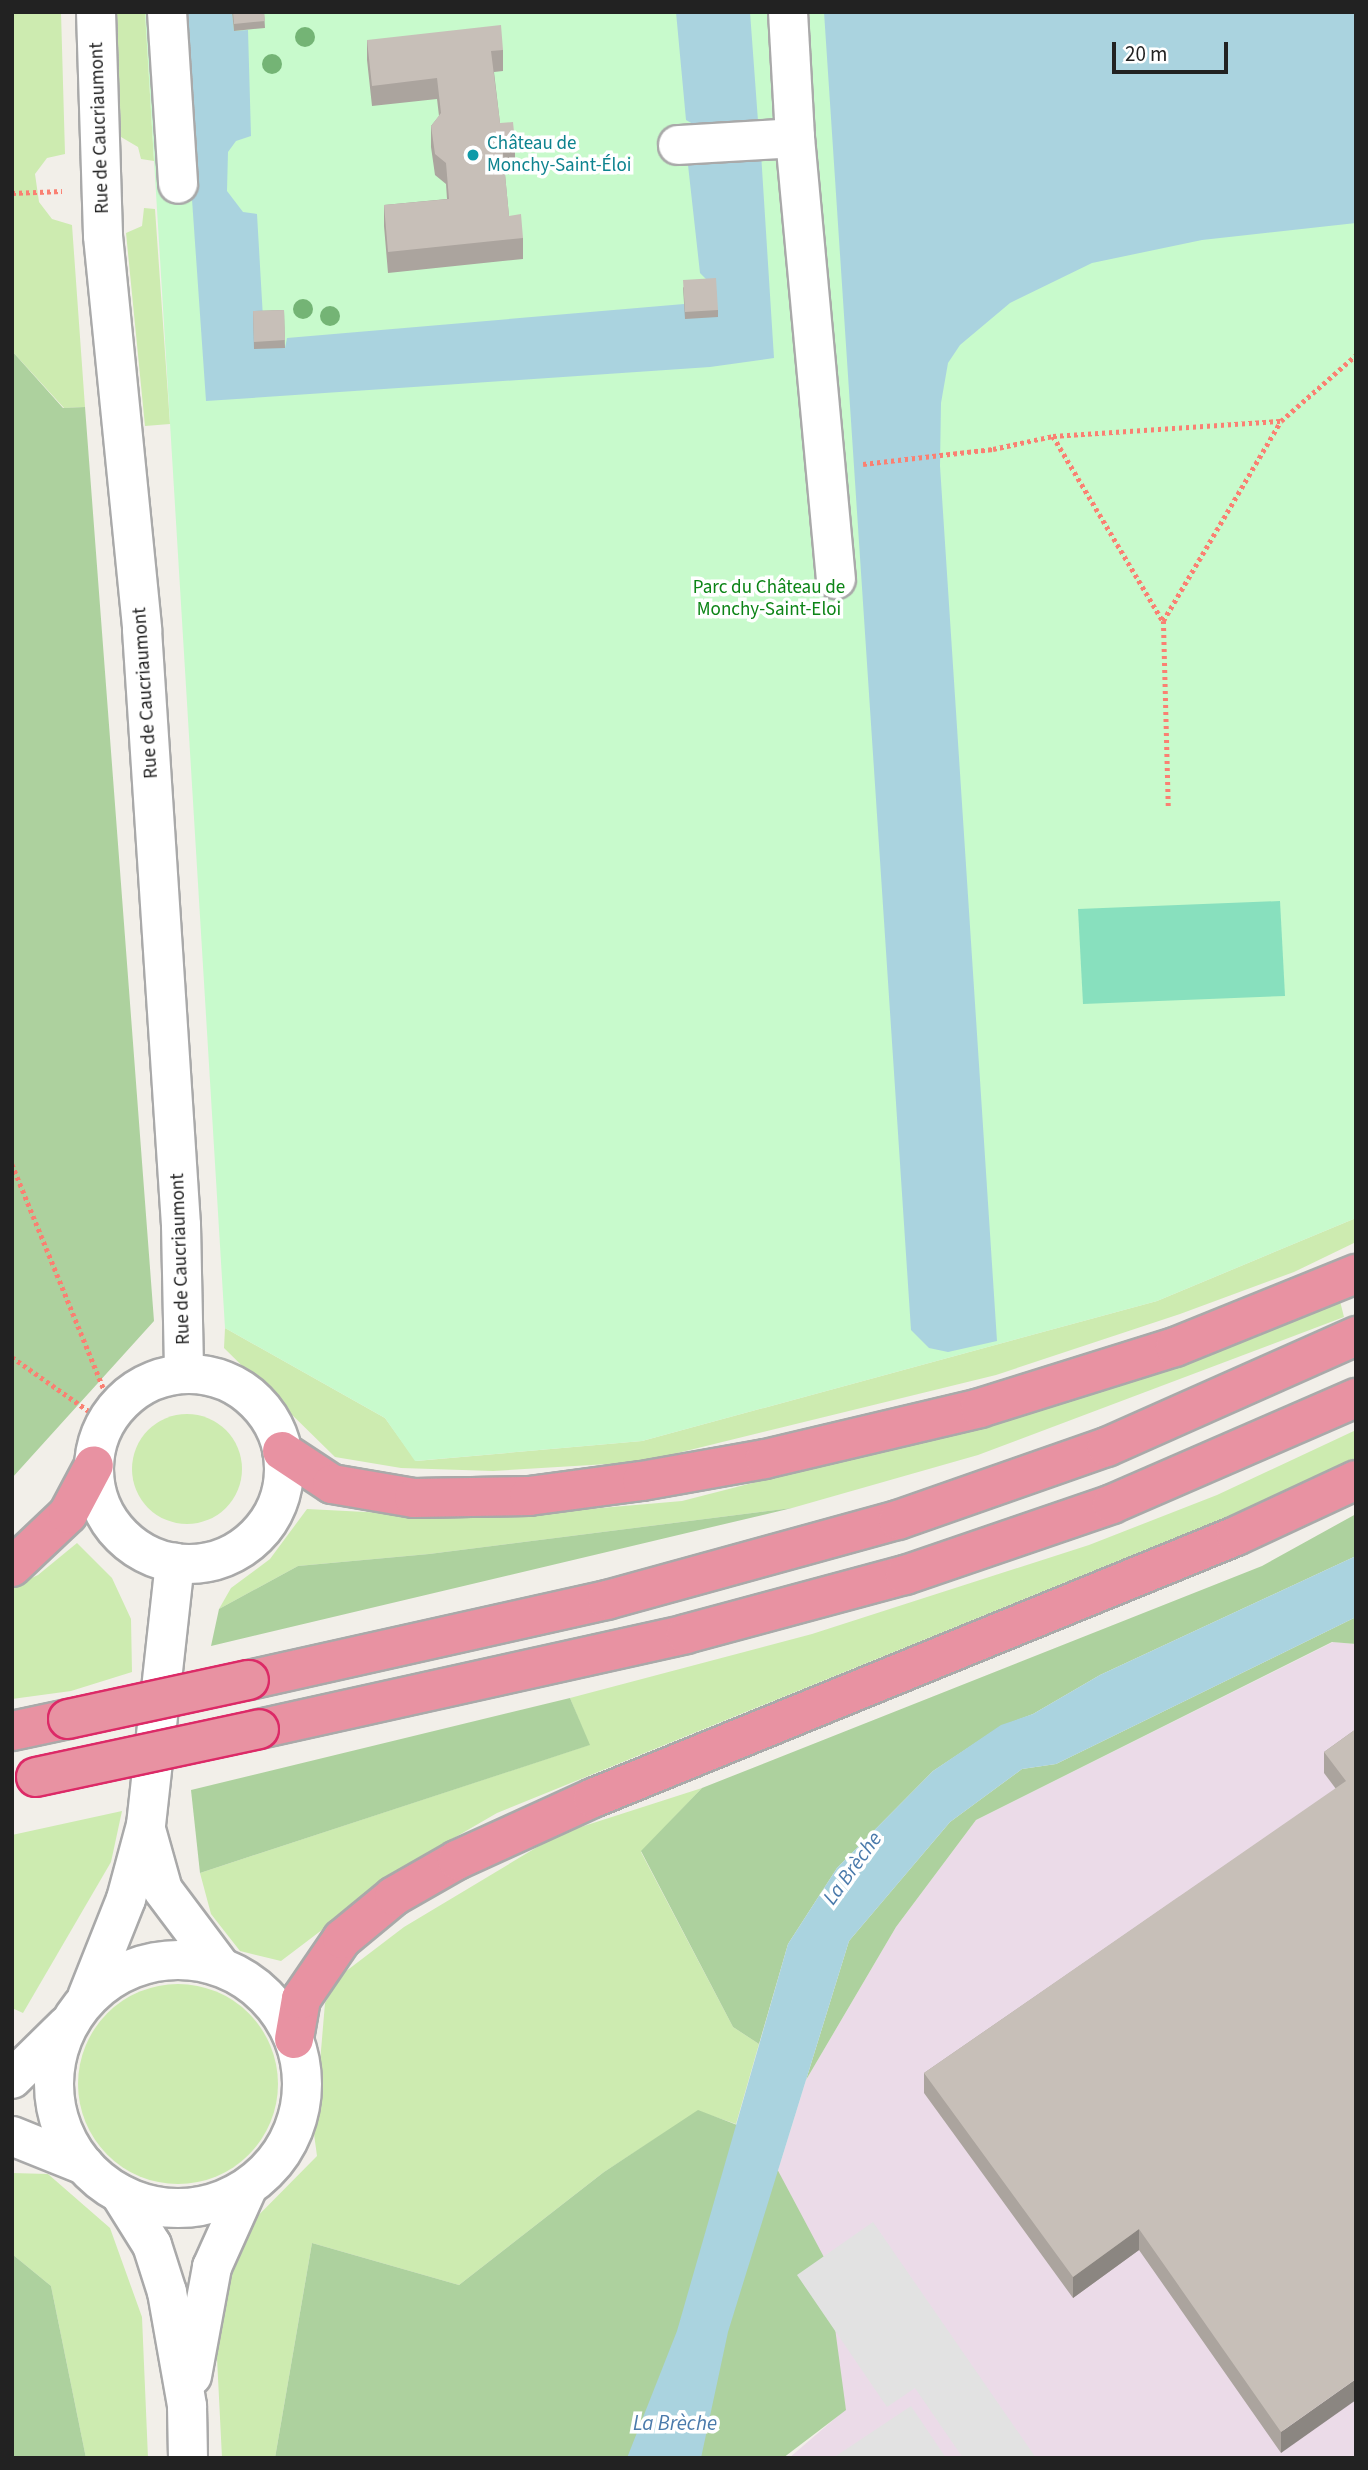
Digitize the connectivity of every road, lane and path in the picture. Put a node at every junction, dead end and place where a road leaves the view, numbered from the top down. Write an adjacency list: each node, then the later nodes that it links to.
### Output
1 (96, 12): 7 (street, Rue de Caucriaumont)
2 (167, 12): 6 (street)
3 (788, 12): 4 (street)
4 (783, 138): 5 (street); 13 (street)
5 (678, 145)
6 (178, 184)
7 (101, 188): 8 (path); 20 (street, Rue de Caucriaumont)
8 (12, 193)
9 (1356, 355): 10 (path)
10 (1281, 421): 11 (path); 14 (path)
11 (1053, 436): 12 (path); 14 (path)
12 (860, 464)
13 (836, 579)
14 (1163, 621): 15 (path)
15 (1168, 806)
16 (12, 1164): 22 (path)
17 (1356, 1274): 23 (highway)
18 (1356, 1336): 28 (highway, bridge)
19 (12, 1357): 22 (path)
20 (184, 1374): 22 (street); 23 (street)
21 (1356, 1398): 29 (highway, bridge)
22 (110, 1417): 24 (street)
23 (282, 1451): 26 (street)
24 (94, 1465): 26 (street); 27 (highway)
25 (1356, 1480): 33 (highway)
26 (175, 1563): 30 (street)
27 (12, 1567)
28 (12, 1731)
29 (24, 1780)
30 (146, 1825): 31 (street); 32 (street)
31 (220, 1966): 32 (street); 33 (street)
32 (78, 2011): 34 (street); 36 (street)
33 (294, 2039): 37 (street)
34 (12, 2079)
35 (12, 2136): 36 (street)
36 (84, 2165): 38 (street)
37 (248, 2187): 38 (street); 39 (street)
38 (121, 2194): 39 (street)
39 (187, 2406): 40 (street)
40 (188, 2458)

